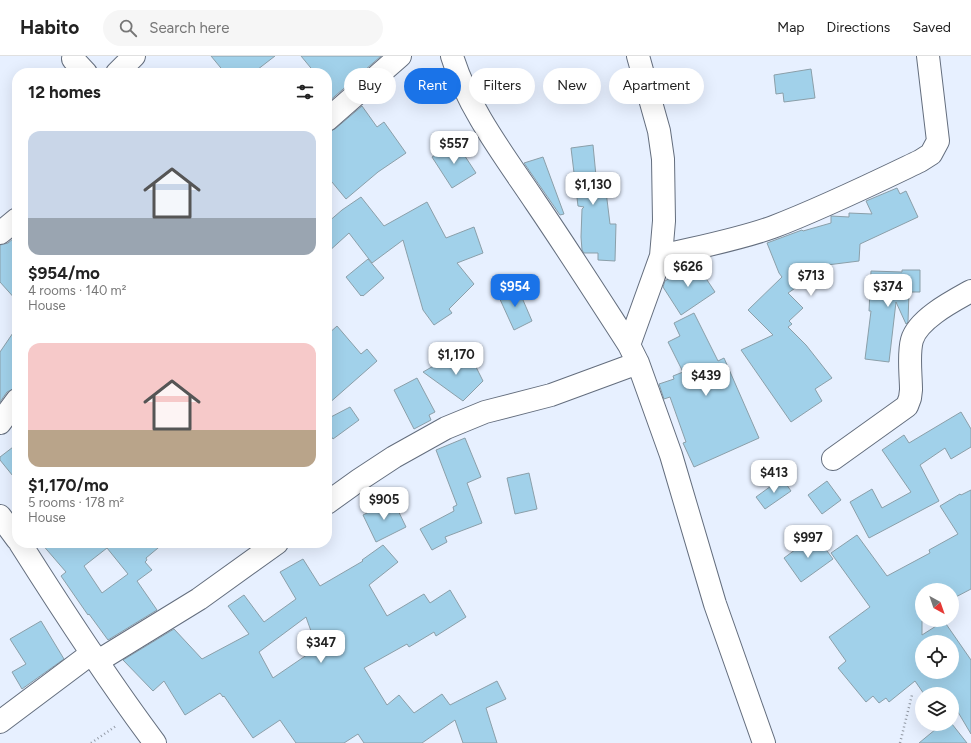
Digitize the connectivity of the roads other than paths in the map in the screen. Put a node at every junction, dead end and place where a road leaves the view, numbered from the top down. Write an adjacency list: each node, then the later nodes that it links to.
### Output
1 (134, 56): 6 (street)
2 (400, 56): 7 (street)
3 (452, 56): 12 (street)
4 (638, 56): 10 (street)
5 (928, 56): 10 (street)
6 (122, 68)
7 (332, 116)
8 (12, 223): 9 (street)
9 (0, 233)
10 (661, 256): 12 (street)
11 (971, 291): 15 (street)
12 (634, 354): 16 (street); 24 (street)
13 (12, 407): 14 (street)
14 (0, 423)
15 (833, 460)
16 (332, 499)
17 (0, 516): 18 (street)
18 (12, 532)
19 (23, 548): 21 (street)
20 (270, 548): 21 (street)
21 (95, 657): 22 (street); 23 (street)
22 (0, 722)
23 (155, 743)
24 (764, 743)

